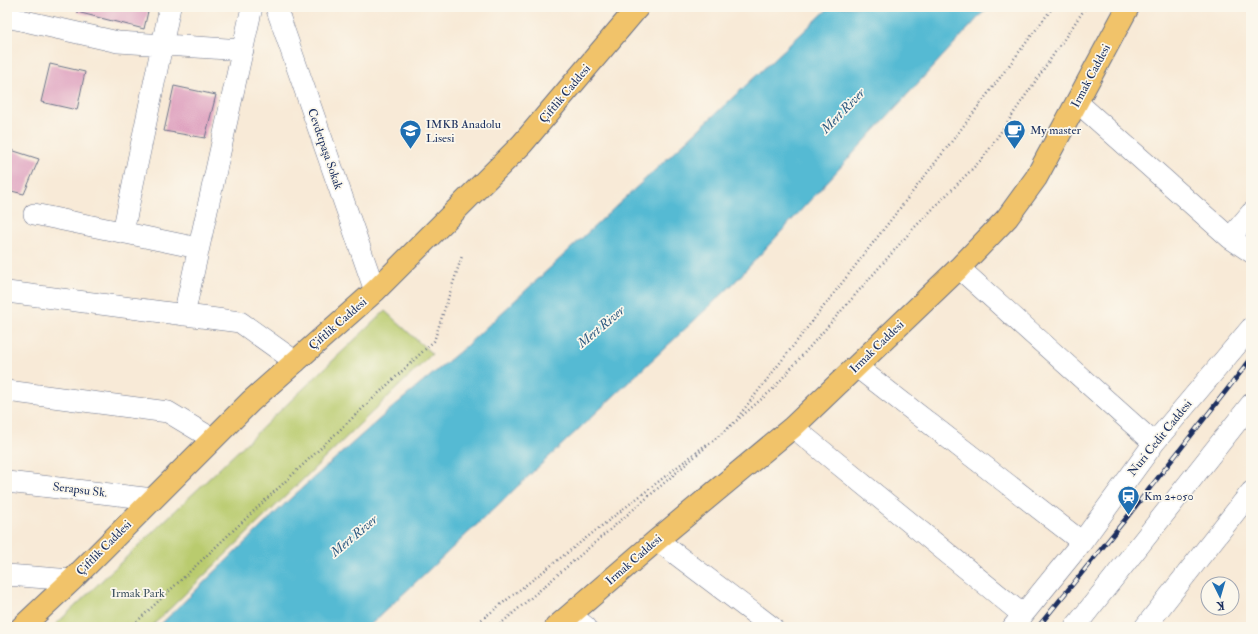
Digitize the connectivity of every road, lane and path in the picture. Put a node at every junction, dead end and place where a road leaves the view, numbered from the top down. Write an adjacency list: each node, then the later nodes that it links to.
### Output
1 (170, 7): 9 (street)
2 (252, 7): 10 (street)
3 (276, 7): 20 (street, Cevdetpaşa Sokak)
4 (638, 7): 20 (main road, Çiftlik Caddesi)
5 (1053, 7): 28 (path)
6 (1086, 7): 28 (path)
7 (1128, 7): 11 (main road, Irmak Caddesi)
8 (7, 17): 9 (street)
9 (162, 45): 10 (street); 14 (street)
10 (243, 50): 16 (street)
11 (1077, 102): 15 (street); 19 (main road, Irmak Caddesi)
12 (1251, 213): 15 (street)
13 (34, 214): 14 (street)
14 (123, 232): 16 (street)
15 (1230, 238): 17 (street)
16 (198, 248): 22 (street)
17 (1251, 252)
18 (462, 256): 42 (path)
19 (958, 268): 25 (main road, Irmak Caddesi); 31 (street)
20 (375, 291): 24 (main road, Çiftlik Caddesi)
21 (7, 292): 22 (street)
22 (184, 315): 24 (street)
23 (1251, 328): 31 (street, Nuri Cedit Caddesi)
24 (296, 362): 30 (main road, Çiftlik Caddesi)
25 (857, 367): 29 (main road, Irmak Caddesi); 36 (street)
26 (7, 391): 30 (street)
27 (1250, 406): 46 (street)
28 (734, 423): 43 (path); 44 (path)
29 (793, 427): 35 (main road, Irmak Caddesi); 39 (street)
30 (213, 439): 34 (main road, Çiftlik Caddesi)
31 (1154, 443): 36 (street, Nuri Cedit Caddesi)
32 (7, 482): 34 (street, Serapsu Sk.)
33 (1251, 492): 47 (street)
34 (153, 499): 38 (main road, Çiftlik Caddesi)
35 (657, 540): 40 (main road, Irmak Caddesi); 45 (street)
36 (1082, 542): 39 (street, Nuri Cedit Caddesi)
37 (7, 575): 38 (street)
38 (72, 580): 41 (main road, Çiftlik Caddesi)
39 (1018, 621)
40 (571, 623)
41 (22, 627)
42 (131, 627)
43 (472, 627)
44 (497, 627)
45 (772, 627)
46 (1075, 627)
47 (1145, 627)

